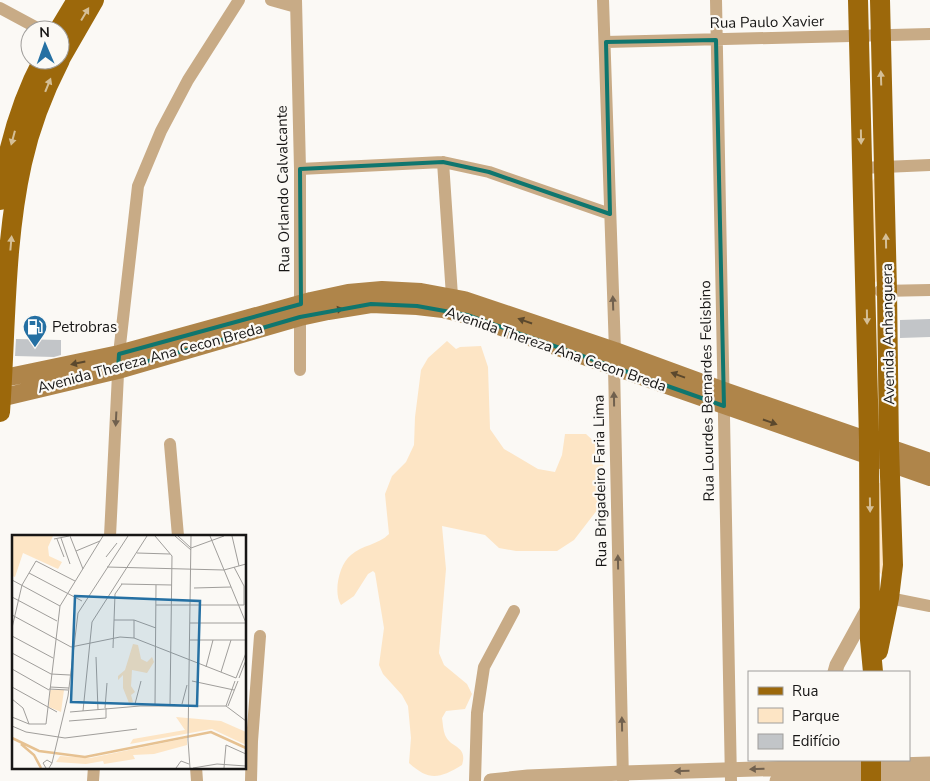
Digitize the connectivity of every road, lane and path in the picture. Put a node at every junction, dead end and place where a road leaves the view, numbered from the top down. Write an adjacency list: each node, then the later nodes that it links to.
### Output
1 (77, 0): 12 (main road)
2 (94, 0): 17 (main road, one-way to 2)
3 (239, 0): 34 (street)
4 (271, 0): 9 (street, Rua Orlando Calvalcante)
5 (603, 0): 18 (street, Rua Brigadeiro Faria Lima)
6 (716, 0): 16 (street, Rua Lourdes Bernardes Felisbino)
7 (858, 0): 15 (main road, Avenida Anhanguera)
8 (880, 0): 14 (main road, Avenida Anhanguera)
9 (296, 4): 25 (street, Rua Orlando Calvalcante)
10 (0, 8): 11 (street)
11 (22, 20)
12 (65, 20)
13 (930, 34): 14 (street, Rua Paulo Xavier)
14 (880, 35): 15 (street, Rua Paulo Xavier); 23 (main road, Avenida Anhanguera, one-way to 14)
15 (859, 36): 16 (street, Rua Paulo Xavier); 24 (main road, Avenida Anhanguera, one-way to 24)
16 (716, 40): 18 (street, Rua Paulo Xavier); 37 (street, Rua Lourdes Bernardes Felisbino)
17 (70, 42)
18 (606, 42): 27 (street, Rua Brigadeiro Faria Lima)
19 (39, 70): 26 (main road, one-way to 26)
20 (55, 70): 36 (main road, one-way to 20)
21 (443, 162): 25 (street); 27 (street); 31 (street)
22 (930, 165): 23 (street)
23 (884, 167): 24 (street); 30 (main road, Avenida Anhanguera, one-way to 23)
24 (861, 168): 29 (main road, Avenida Anhanguera)
25 (300, 169): 32 (street, Rua Orlando Calvalcante)
26 (0, 200)
27 (610, 214): 33 (street, Rua Brigadeiro Faria Lima, one-way to 27)
28 (930, 290): 30 (street)
29 (866, 291): 30 (street); 39 (main road, Avenida Anhanguera, one-way to 39)
30 (888, 291): 40 (main road, Avenida Anhanguera)
31 (452, 296): 32 (main road, Avenida Thereza Ana Cecon Breda); 33 (main road, Avenida Thereza Ana Cecon Breda, one-way to 31)
32 (300, 310): 33 (main road, Avenida Thereza Ana Cecon Breda, one-way to 33); 34 (main road, Avenida Thereza Ana Cecon Breda); 35 (street, Rua Orlando Calvalcante)
33 (614, 359): 37 (main road, Avenida Thereza Ana Cecon Breda); 61 (street, Rua Brigadeiro Faria Lima, one-way to 33)
34 (119, 362): 36 (main road, Avenida Thereza Ana Cecon Breda); 43 (street, one-way to 43)
35 (300, 370)
36 (1, 393)
37 (724, 399): 39 (main road, Avenida Thereza Ana Cecon Breda); 59 (street, Rua Lourdes Bernardes Felisbino)
38 (170, 444): 44 (street)
39 (869, 448): 40 (main road, Avenida Thereza Ana Cecon Breda); 45 (main road, Avenida Anhanguera, one-way to 45)
40 (889, 455): 41 (main road, Avenida Thereza Ana Cecon Breda); 42 (main road, Avenida Thereza Ana Cecon Breda); 46 (main road, Avenida Anhanguera)
41 (930, 462)
42 (930, 478)
43 (110, 535)
44 (178, 535)
45 (871, 577): 46 (main road); 46 (main road, Avenida Anhanguera)
46 (884, 594): 47 (street); 50 (main road, Avenida Anhanguera); 51 (street); 52 (main road, Avenida Anhanguera)
47 (930, 606)
48 (514, 611): 65 (street)
49 (260, 636): 64 (street)
50 (870, 640): 51 (street); 52 (main road, Avenida Anhanguera)
51 (848, 644): 53 (street)
52 (874, 669)
53 (836, 671)
54 (870, 761): 68 (main road, bridge)
55 (819, 763): 56 (street); 59 (street, one-way to 59)
56 (930, 764)
57 (94, 768): 62 (street)
58 (196, 768): 63 (street)
59 (731, 775): 61 (street, one-way to 61)
60 (930, 776): 67 (street)
61 (623, 777): 66 (street)
62 (92, 781)
63 (198, 781)
64 (251, 781)
65 (476, 781)
66 (491, 781)
67 (777, 781)
68 (871, 781)

